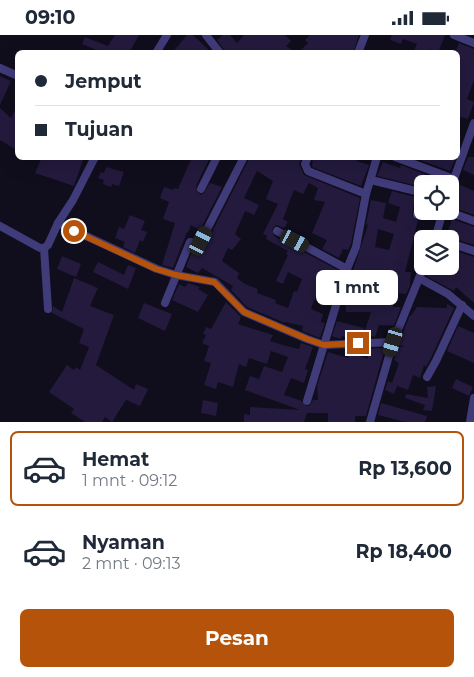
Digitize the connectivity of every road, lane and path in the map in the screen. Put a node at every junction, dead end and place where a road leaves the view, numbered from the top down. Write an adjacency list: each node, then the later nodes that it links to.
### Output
1 (167, 35): 6 (street)
2 (206, 35): 7 (street)
3 (365, 35): 8 (street)
4 (454, 35): 5 (street)
5 (474, 43)
6 (158, 50)
7 (218, 50)
8 (359, 50)
9 (0, 68): 10 (street)
10 (15, 75)
11 (474, 123): 19 (street)
12 (93, 160): 26 (street)
13 (216, 160): 21 (street)
14 (242, 160): 33 (street)
15 (307, 160): 23 (street)
16 (376, 160): 20 (street)
17 (403, 160): 18 (street)
18 (443, 175)
19 (455, 175)
20 (371, 180): 22 (street); 23 (street)
21 (201, 189)
22 (414, 191)
23 (366, 194): 32 (street)
24 (459, 215): 25 (street)
25 (474, 221)
26 (58, 223): 30 (street); 33 (street)
27 (0, 226): 30 (street)
28 (278, 231): 32 (street)
29 (459, 246): 31 (street)
30 (44, 248): 38 (street)
31 (474, 251)
32 (347, 269): 41 (street)
33 (176, 275): 36 (street); 41 (street)
34 (420, 275): 35 (street)
35 (419, 278): 37 (street); 40 (street)
36 (165, 303)
37 (462, 305): 39 (street); 42 (street)
38 (48, 309)
39 (474, 316)
40 (393, 342): 41 (street); 45 (street)
41 (324, 345): 44 (street)
42 (427, 377)
43 (474, 398): 46 (street)
44 (307, 401)
45 (370, 422)
46 (470, 422)

